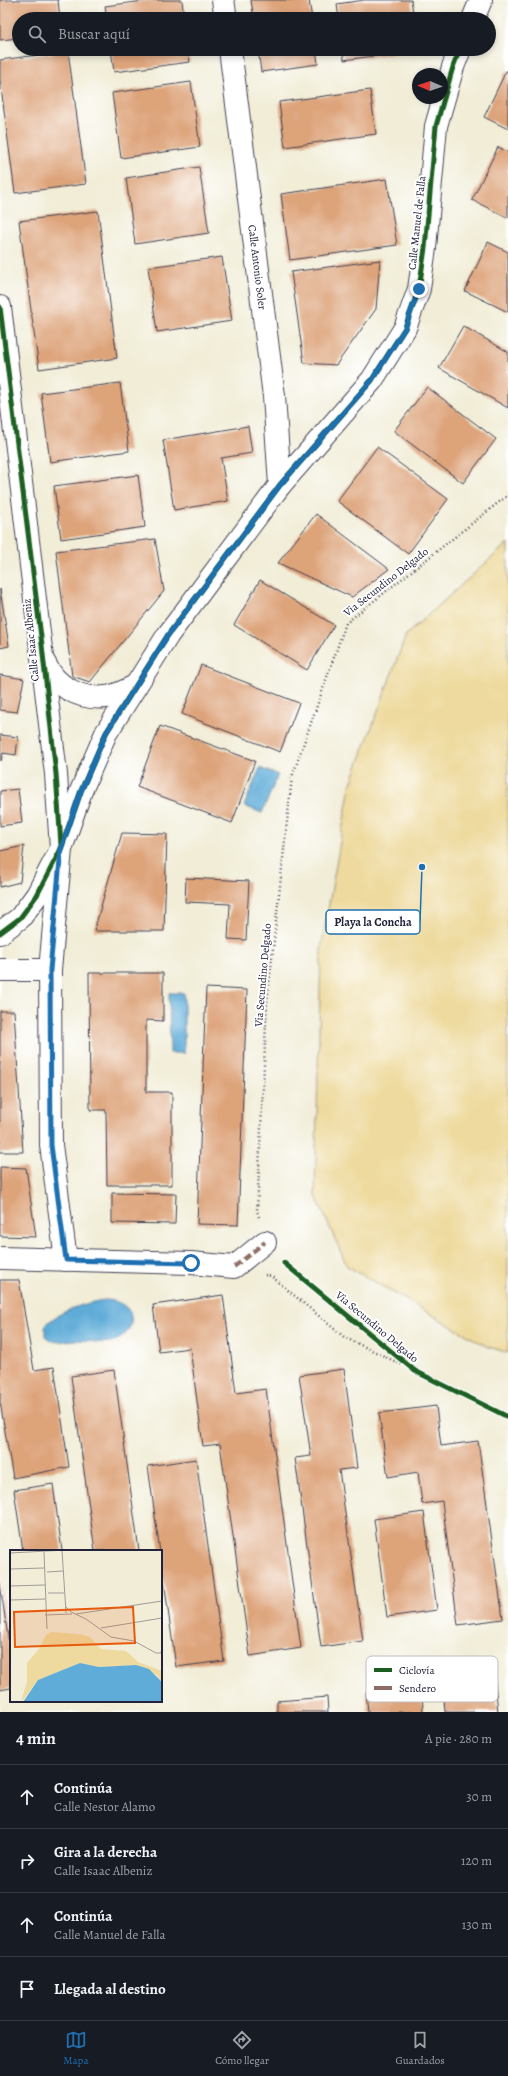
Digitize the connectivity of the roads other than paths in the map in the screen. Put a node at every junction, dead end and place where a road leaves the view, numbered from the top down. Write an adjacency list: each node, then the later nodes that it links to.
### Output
1 (224, 0): 3 (street)
2 (481, 0): 4 (street)
3 (225, 12)
4 (475, 12)
5 (231, 56): 8 (street, Calle Antonio Soler)
6 (457, 56): 8 (street, Calle Manuel de Falla)
7 (0, 307): 9 (street, Calle Isaac Albeniz)
8 (280, 485): 10 (street, Calle Manuel de Falla)
9 (43, 661): 10 (street, Calle Isaac Albeniz); 12 (street, Calle Isaac Albeniz)
10 (135, 686): 11 (street, Calle Manuel de Falla)
11 (106, 733): 12 (street, Calle Isaac Albeniz)
12 (61, 849): 13 (street); 15 (street, Calle Isaac Albeniz)
13 (0, 933)
14 (0, 970): 15 (street)
15 (50, 970): 18 (street, Calle Isaac Albeniz)
16 (265, 1242): 18 (street)
17 (0, 1258): 18 (street)
18 (66, 1260)

